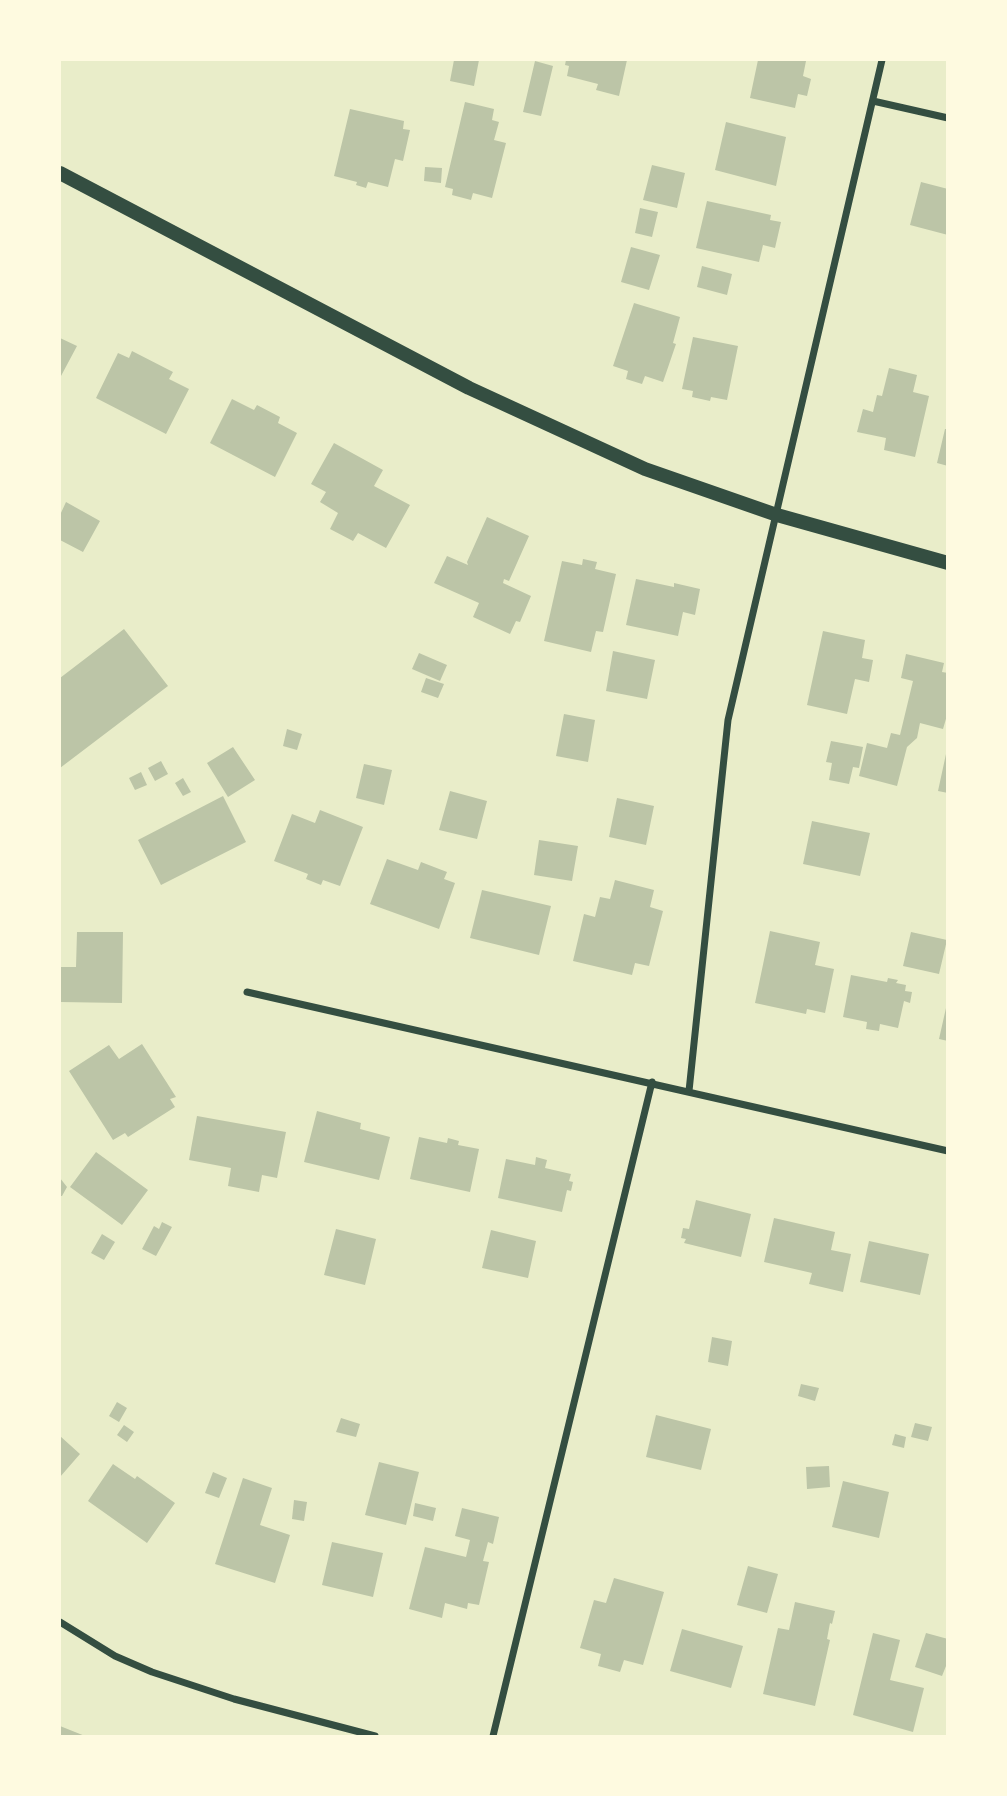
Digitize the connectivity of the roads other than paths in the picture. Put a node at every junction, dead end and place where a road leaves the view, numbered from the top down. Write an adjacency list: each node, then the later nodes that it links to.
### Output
1 (882, 60): 2 (street)
2 (873, 101): 3 (street); 5 (street)
3 (947, 118)
4 (60, 173): 5 (main road)
5 (776, 515): 6 (main road); 9 (street)
6 (947, 563)
7 (247, 992): 8 (street)
8 (652, 1082): 9 (street); 13 (street)
9 (689, 1091): 10 (street)
10 (947, 1151)
11 (60, 1622): 12 (street)
12 (375, 1737)
13 (493, 1737)

